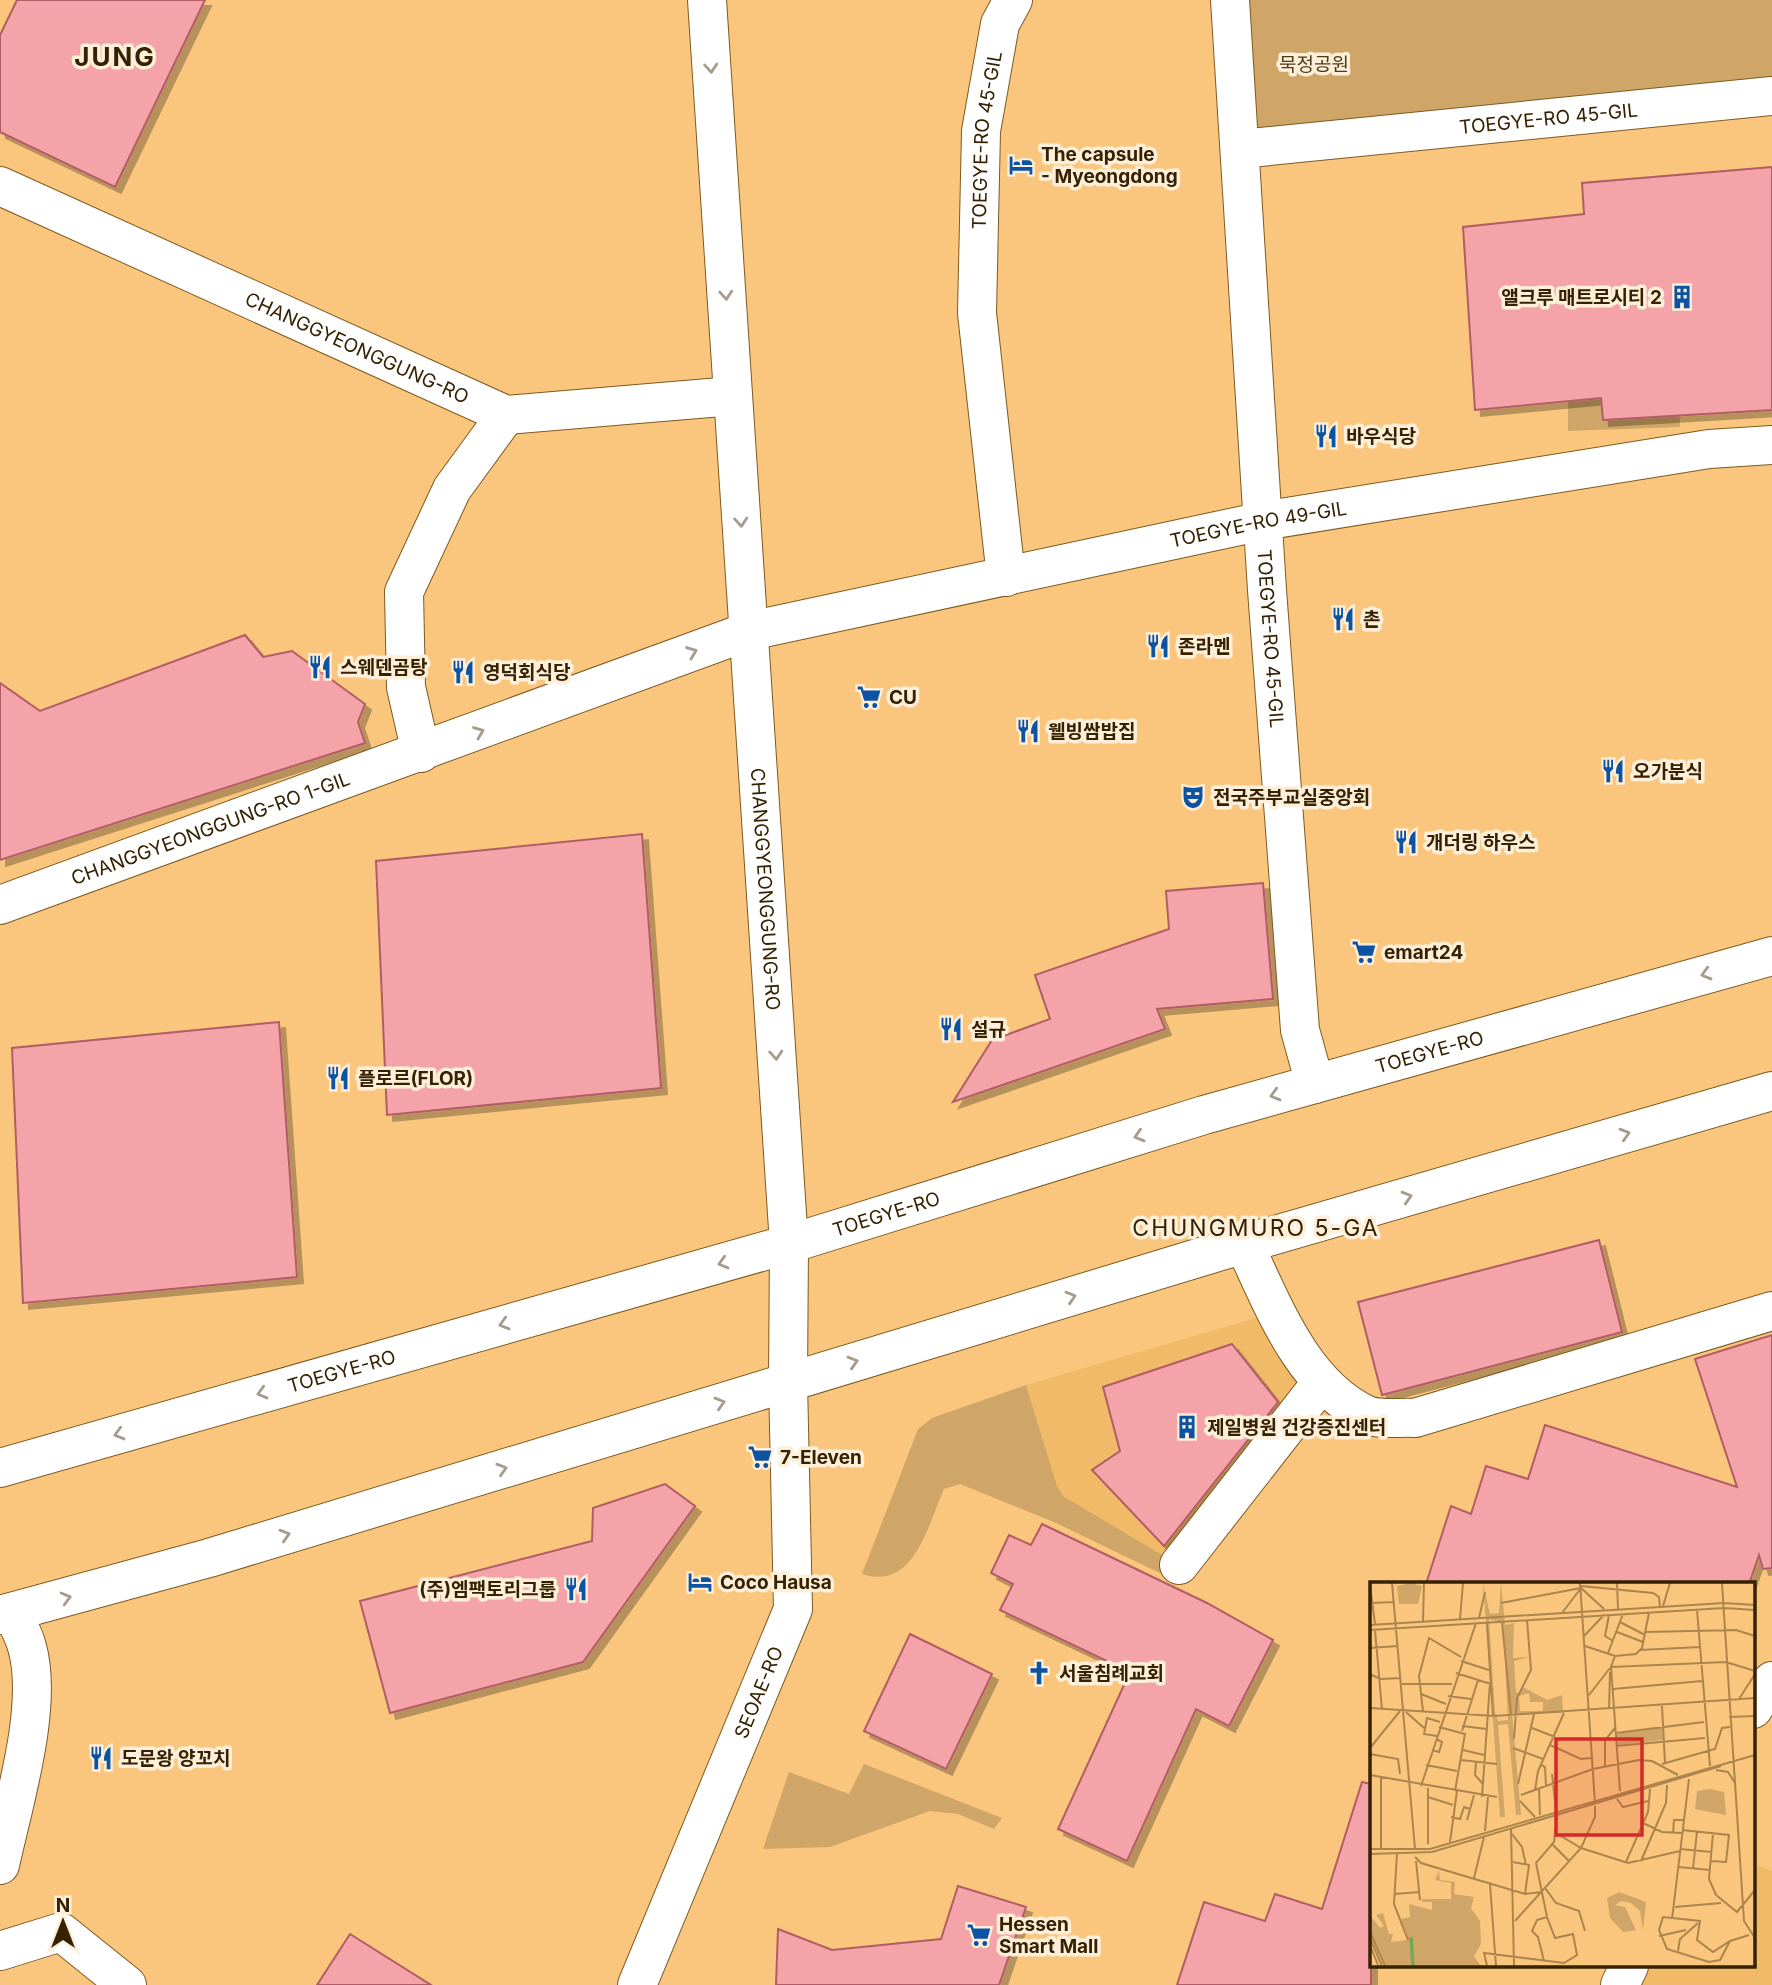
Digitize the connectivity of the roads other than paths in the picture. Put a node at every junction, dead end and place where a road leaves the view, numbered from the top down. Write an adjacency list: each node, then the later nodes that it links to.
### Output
1 (707, 0): 7 (street, CHANGGYEONGGUNG-RO, one-way to 7)
2 (1013, 0): 11 (street, TOEGYE-RO 45-GIL)
3 (1230, 0): 5 (street, TOEGYE-RO 45-GIL)
4 (1772, 96): 5 (street, TOEGYE-RO 45-GIL)
5 (1240, 149): 10 (street, TOEGYE-RO 45-GIL)
6 (0, 186): 8 (street, CHANGGYEONGGUNG-RO)
7 (733, 396): 8 (street, CHANGGYEONGGUNG-RO); 12 (street, CHANGGYEONGGUNG-RO, one-way to 12)
8 (506, 415): 13 (street)
9 (1772, 445): 10 (street, TOEGYE-RO 49-GIL)
10 (1263, 521): 11 (street, TOEGYE-RO 49-GIL); 16 (street, TOEGYE-RO 45-GIL)
11 (1006, 577): 12 (street, TOEGYE-RO 49-GIL)
12 (749, 631): 13 (street, CHANGGYEONGGUNG-RO 1-GIL, one-way to 12); 18 (street, CHANGGYEONGGUNG-RO, one-way to 18)
13 (421, 753): 14 (street, CHANGGYEONGGUNG-RO 1-GIL)
14 (0, 905)
15 (1772, 956): 16 (street, TOEGYE-RO, one-way to 16)
16 (1315, 1084): 18 (street, TOEGYE-RO, one-way to 18)
17 (1772, 1091): 19 (street, one-way to 17)
18 (789, 1244): 21 (street, CHANGGYEONGGUNG-RO); 23 (street, TOEGYE-RO, one-way to 23)
19 (1244, 1244): 21 (street, one-way to 19); 22 (street)
20 (1772, 1311): 22 (street)
21 (788, 1382): 25 (street, one-way to 21); 34 (street, SEOAE-RO)
22 (1321, 1383): 24 (street)
23 (0, 1468)
24 (1179, 1566)
25 (6, 1614): 30 (street)
26 (1772, 1681): 27 (street)
27 (1754, 1709)
28 (1754, 1712): 29 (street)
29 (1772, 1724)
30 (0, 1865)
31 (0, 1951): 33 (street)
32 (1628, 1968): 35 (street)
33 (127, 1985)
34 (637, 1985)
35 (1619, 1985)

